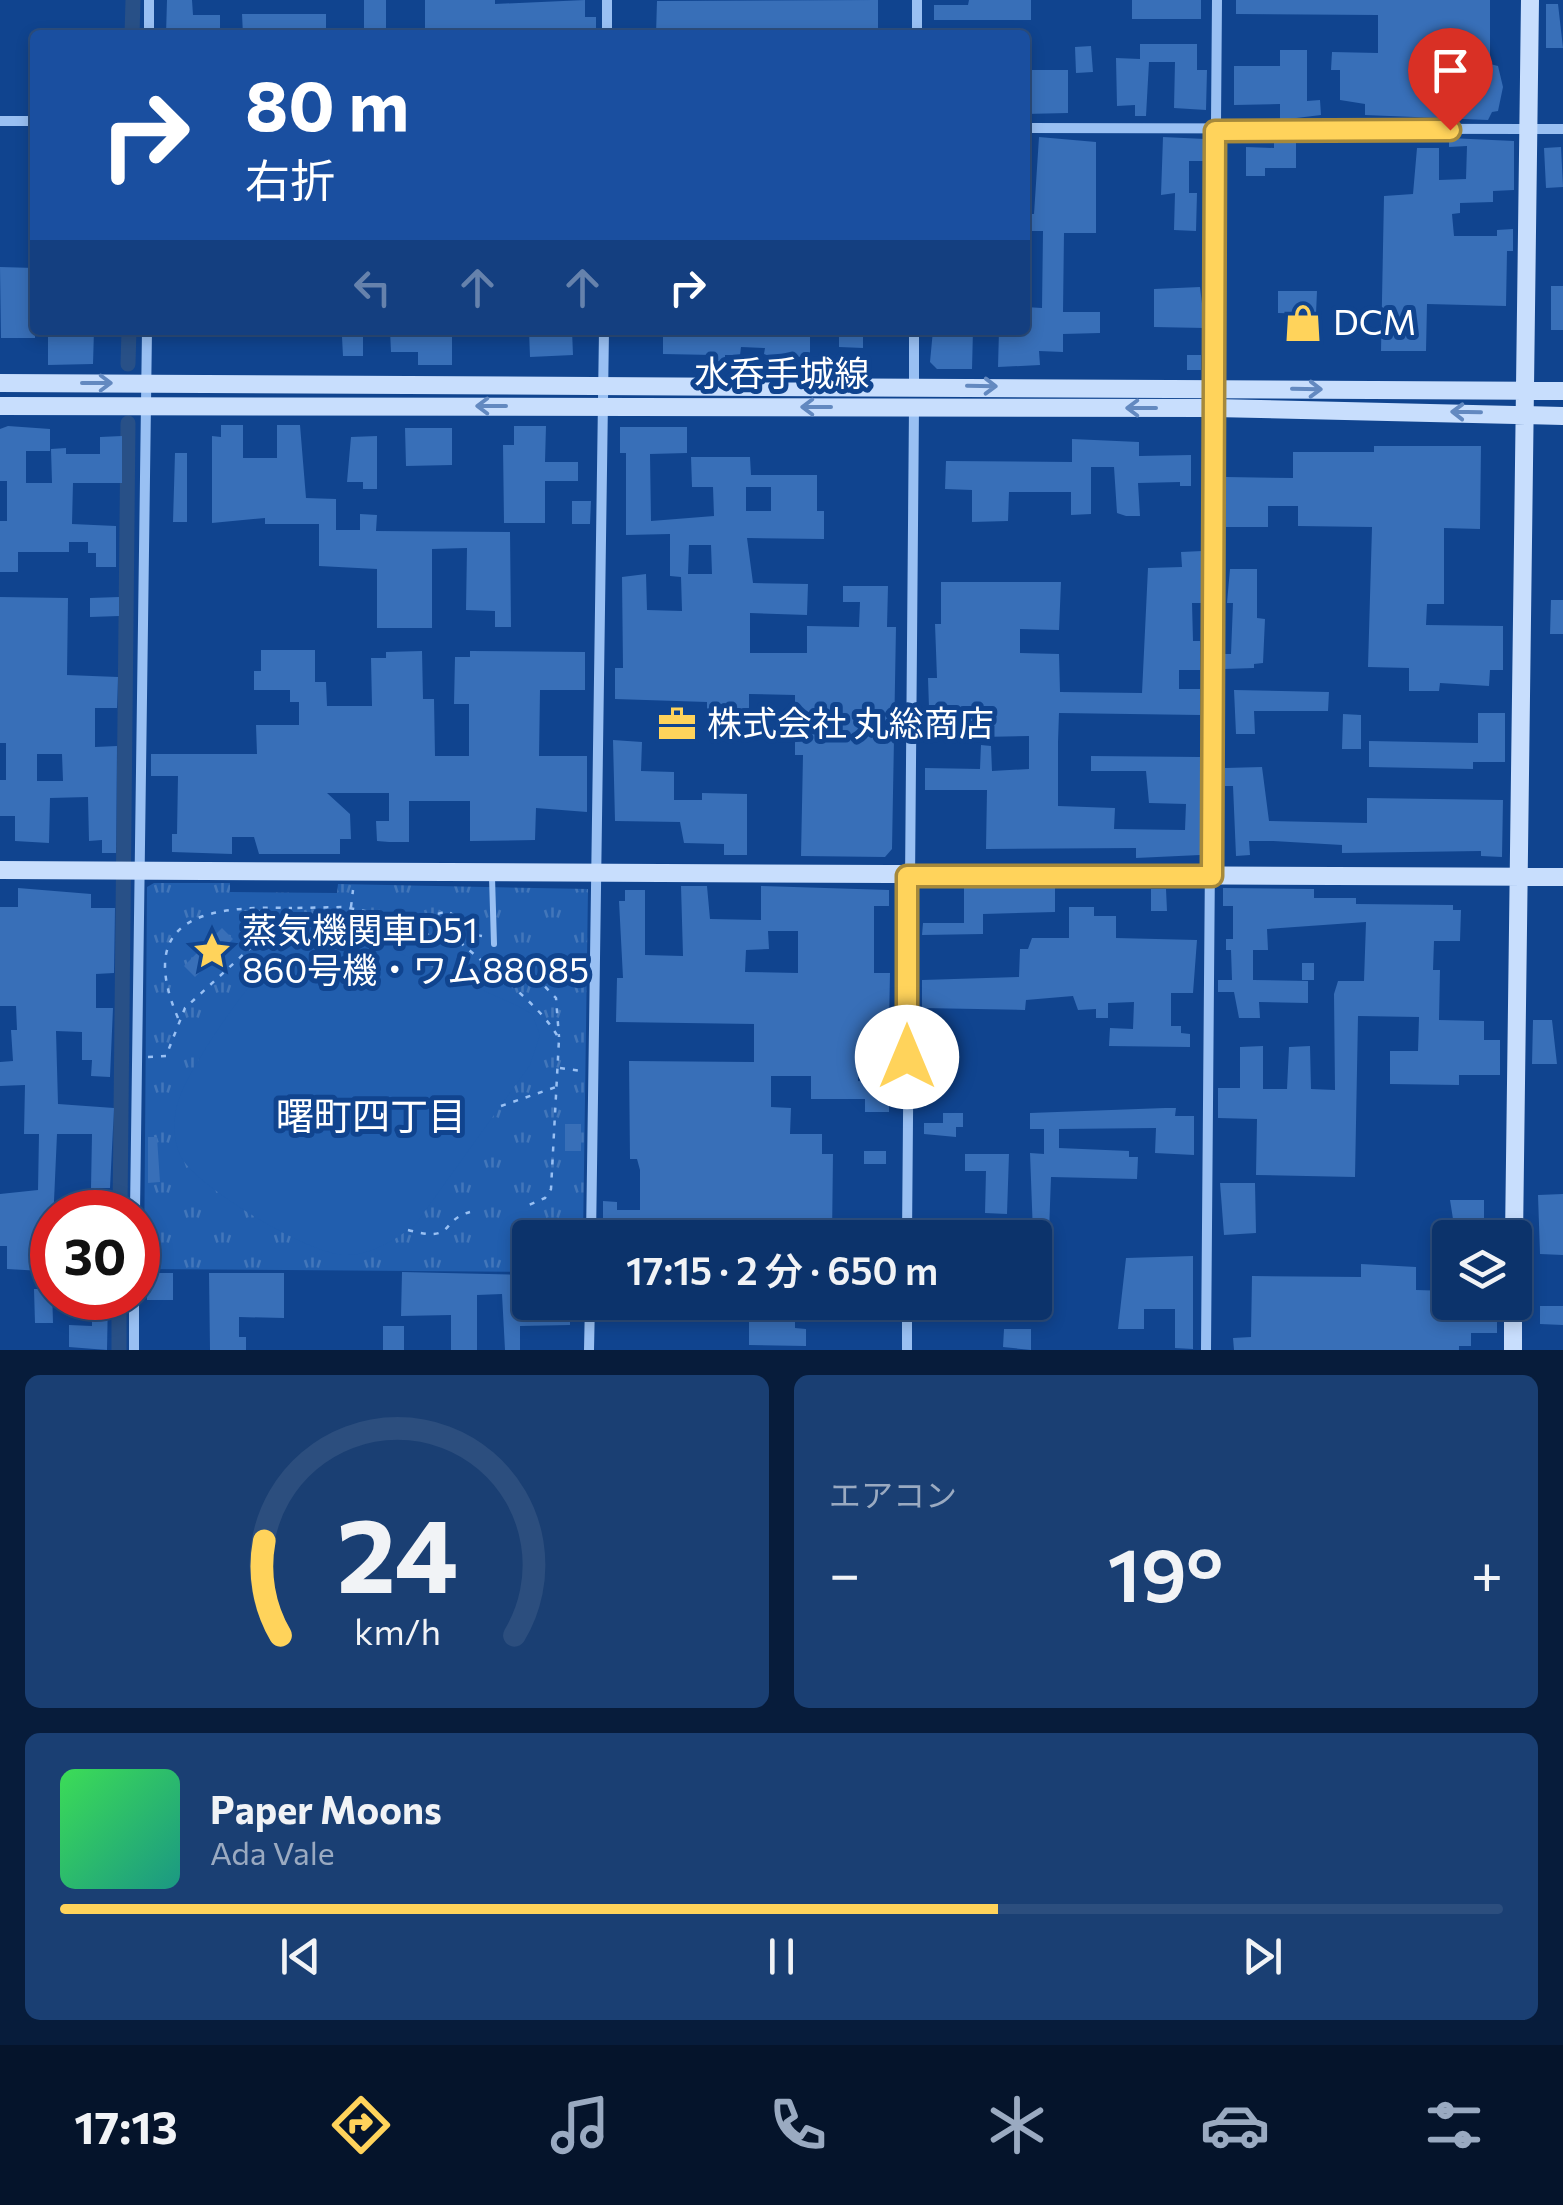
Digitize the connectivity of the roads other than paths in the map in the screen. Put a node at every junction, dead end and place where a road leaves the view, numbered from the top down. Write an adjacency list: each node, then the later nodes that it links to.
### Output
1 (149, 0): 6 (street)
2 (607, 0): 7 (street)
3 (918, 0): 8 (street)
4 (1217, 0): 14 (street)
5 (1530, 0): 13 (main road)
6 (148, 30)
7 (607, 30)
8 (917, 30)
9 (0, 121): 10 (street)
10 (30, 121)
11 (1030, 128): 14 (street)
12 (1563, 129): 13 (street)
13 (1529, 130): 14 (street); 24 (main road)
14 (1215, 131): 22 (street)
15 (147, 335): 18 (street)
16 (604, 335): 21 (street)
17 (914, 335): 20 (street)
18 (146, 382): 19 (main road, 水呑手城線, one-way to 18); 21 (main road, 水呑手城線); 26 (street)
19 (0, 383)
20 (914, 385): 21 (main road, 水呑手城線); 22 (main road, 水呑手城線, one-way to 22); 28 (street)
21 (604, 386): 27 (street)
22 (1214, 388): 24 (main road, 水呑手城線, one-way to 24); 29 (street)
23 (1563, 391): 24 (main road, 水呑手城線)
24 (1528, 392): 30 (main road)
25 (0, 406): 26 (main road, 水呑手城線)
26 (146, 406): 27 (main road, 水呑手城線, one-way to 26); 33 (street)
27 (603, 406): 28 (main road, 水呑手城線, one-way to 27); 35 (street)
28 (914, 407): 29 (main road, 水呑手城線, one-way to 28); 36 (street)
29 (1214, 408): 30 (main road, 水呑手城線, one-way to 29); 37 (street)
30 (1527, 413): 31 (main road, 水呑手城線); 38 (main road)
31 (1563, 416)
32 (0, 870): 33 (main road)
33 (140, 870): 34 (main road); 41 (street)
34 (492, 871): 35 (main road); 40 (lane)
35 (597, 871): 36 (main road); 42 (street)
36 (907, 876): 37 (main road); 43 (street)
37 (1212, 876): 38 (main road); 52 (street)
38 (1518, 876): 39 (main road); 44 (main road)
39 (1563, 877)
40 (494, 944)
41 (136, 1190)
42 (591, 1220)
43 (907, 1220)
44 (1514, 1220)
45 (134, 1320): 49 (street)
46 (590, 1320): 50 (street)
47 (907, 1320): 51 (street)
48 (1513, 1320): 53 (main road)
49 (134, 1350)
50 (589, 1350)
51 (907, 1350)
52 (1206, 1350)
53 (1513, 1350)

